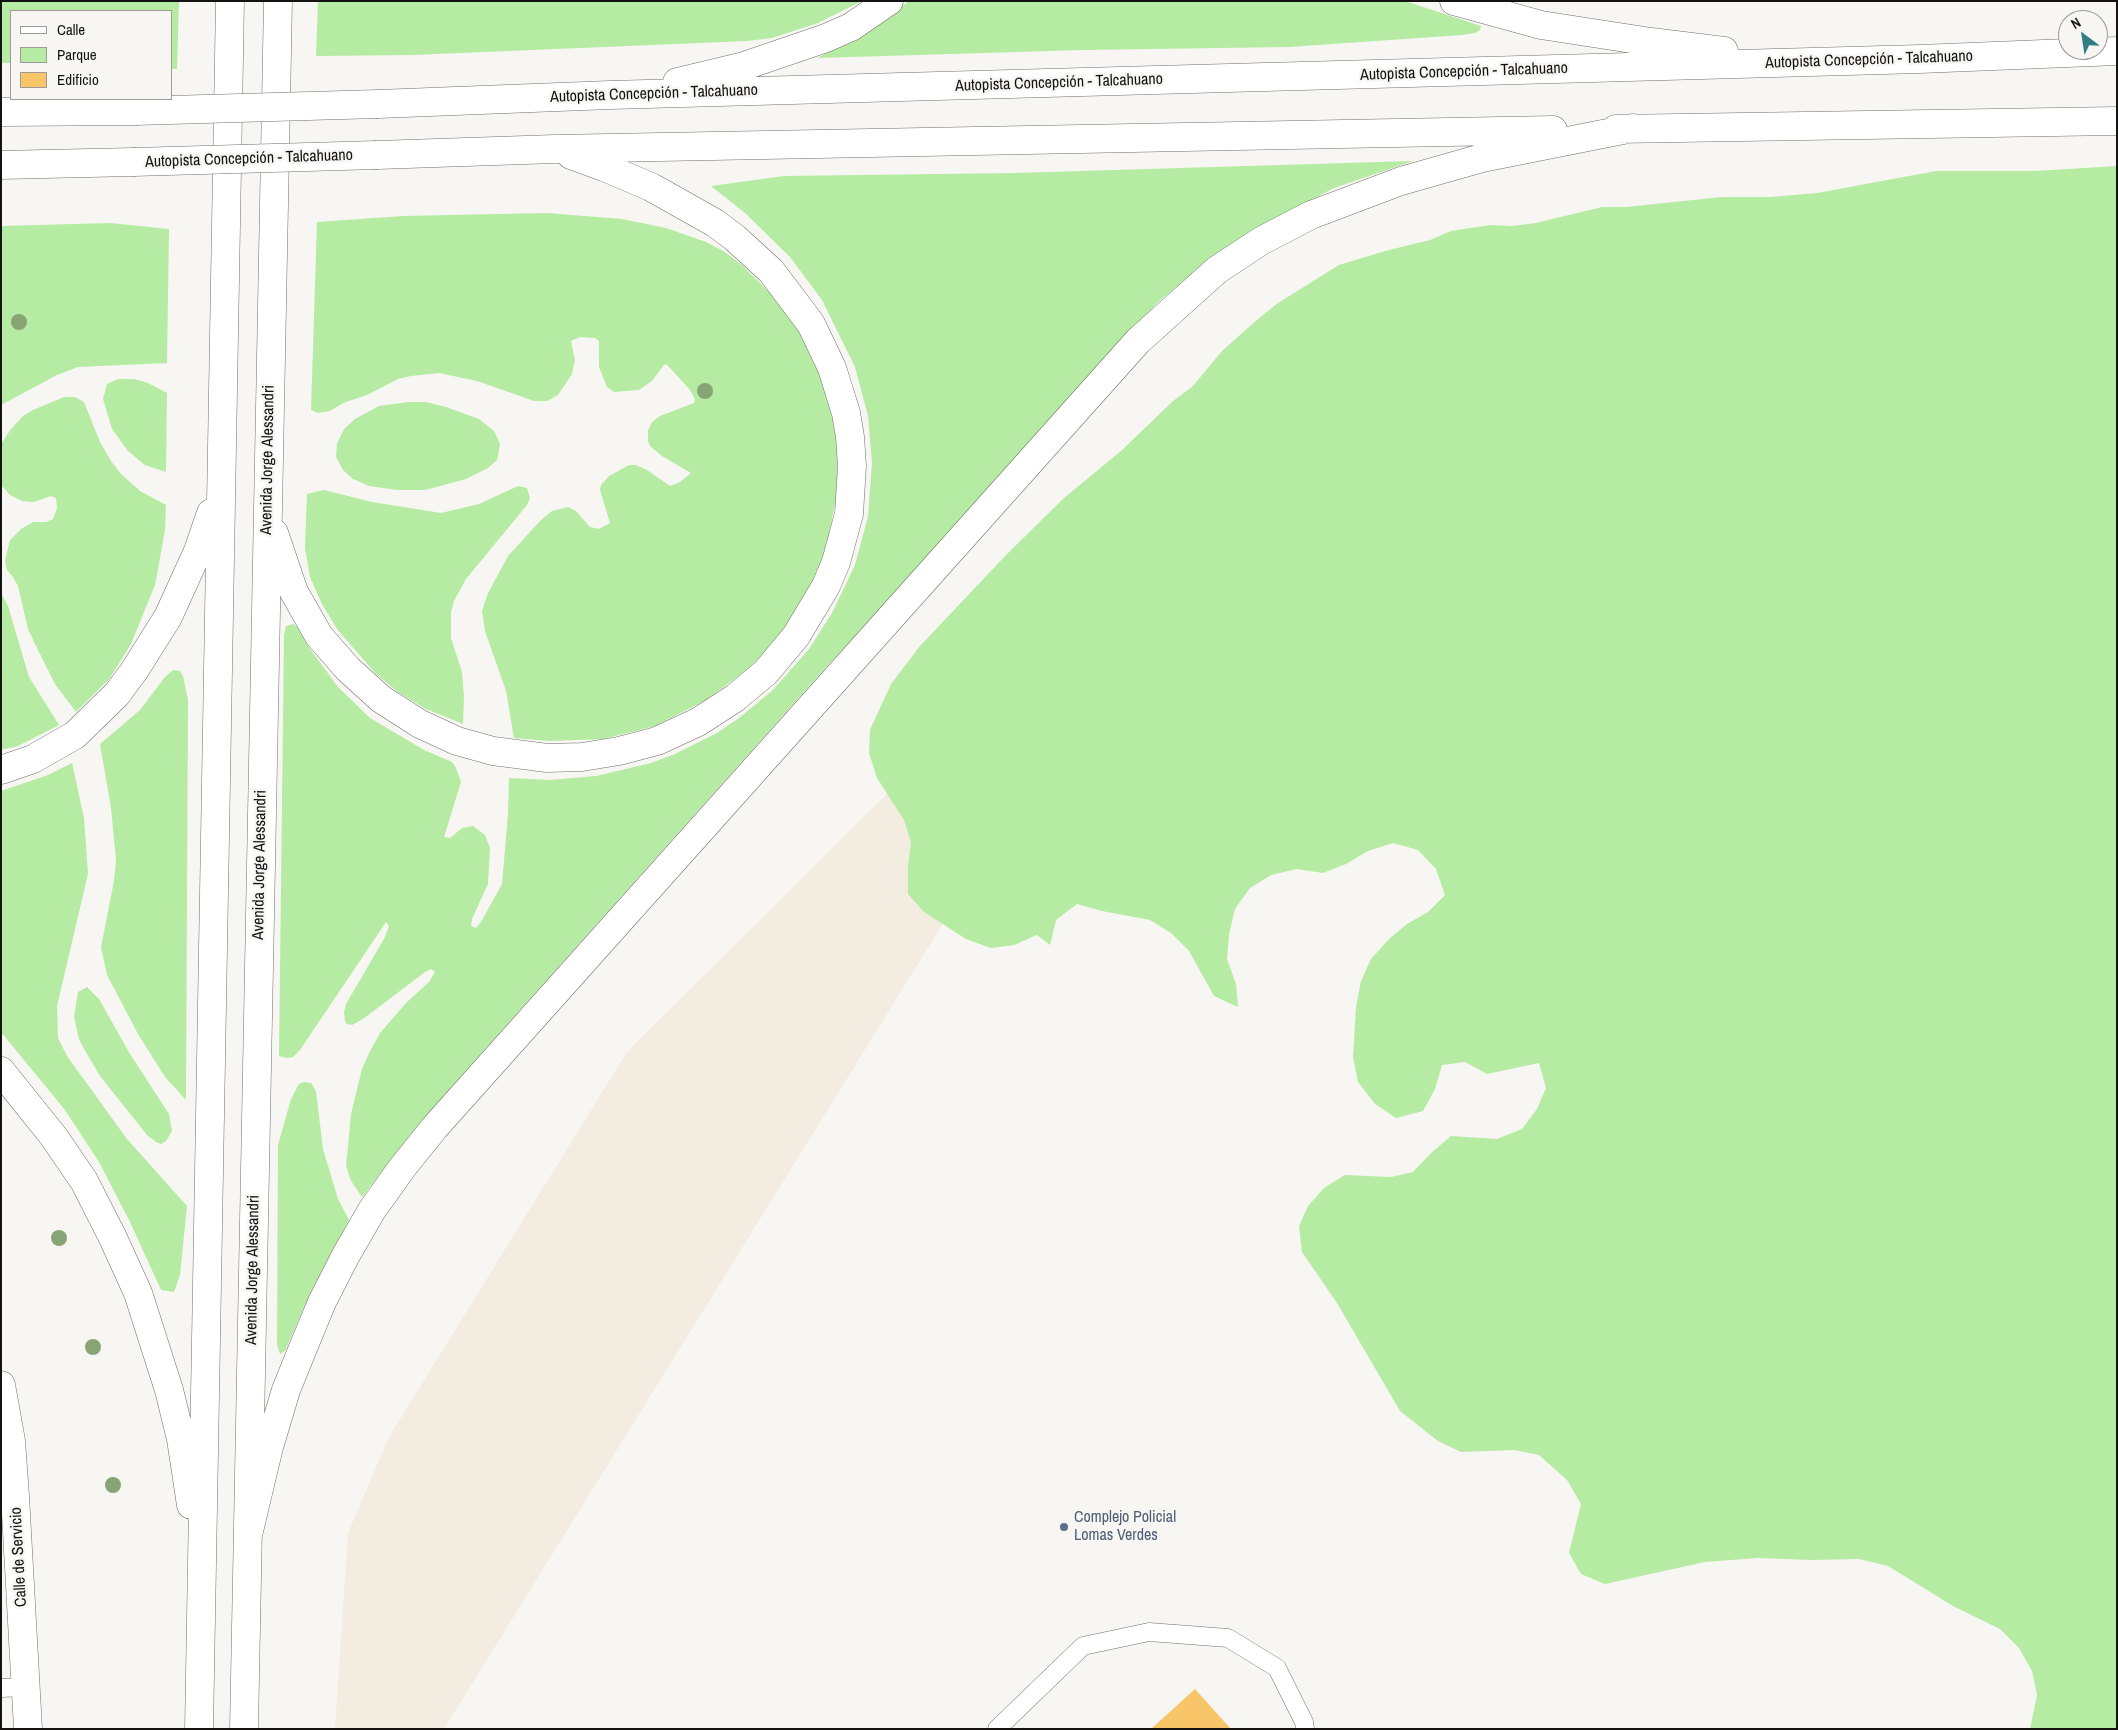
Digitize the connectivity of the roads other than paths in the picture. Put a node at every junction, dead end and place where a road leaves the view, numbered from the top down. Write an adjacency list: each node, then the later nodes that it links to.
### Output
1 (230, 1): 13 (main road)
2 (278, 1): 14 (main road, Avenida Jorge Alessandri)
3 (889, 1): 7 (main road)
4 (1454, 1): 6 (main road)
5 (2117, 51): 6 (main road, Autopista Concepción - Talcahuano)
6 (1920, 59): 7 (main road, Autopista Concepción - Talcahuano)
7 (610, 95): 8 (main road, Autopista Concepción - Talcahuano, bridge)
8 (1, 112)
9 (2117, 121): 10 (main road, Autopista Concepción - Talcahuano)
10 (1633, 128): 11 (main road, Autopista Concepción - Talcahuano); 18 (main road)
11 (555, 149): 12 (main road, Autopista Concepción - Talcahuano, bridge); 14 (main road)
12 (1, 165)
13 (220, 485): 15 (main road); 19 (main road)
14 (267, 508): 18 (main road, Avenida Jorge Alessandri)
15 (1, 770)
16 (1, 1071): 19 (main road)
17 (1, 1385): 20 (main road, Calle de Servicio)
18 (248, 1535): 23 (main road, Avenida Jorge Alessandri)
19 (203, 1579): 22 (main road)
20 (14, 1687): 21 (main road, Calle de Servicio)
21 (28, 1729)
22 (200, 1729)
23 (244, 1729)
24 (997, 1729): 25 (lane)
25 (1305, 1729)

